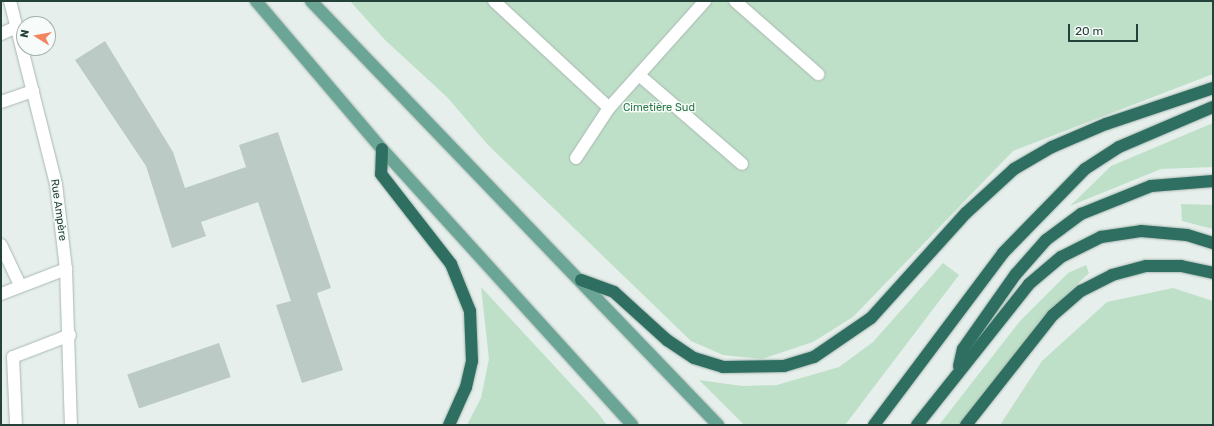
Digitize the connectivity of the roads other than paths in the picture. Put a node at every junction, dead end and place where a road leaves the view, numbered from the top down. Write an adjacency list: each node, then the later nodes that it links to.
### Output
1 (10, 1): 7 (street, Rue Ampère)
2 (256, 1): 17 (main road)
3 (311, 1): 25 (main road)
4 (494, 1): 16 (street)
5 (704, 1): 11 (street)
6 (735, 1): 10 (street)
7 (16, 27): 8 (street)
8 (1, 34)
9 (24, 56): 13 (street, Rue Ampère)
10 (818, 74)
11 (639, 75): 16 (street); 19 (street)
12 (1213, 88): 25 (highway)
13 (34, 91): 14 (street); 23 (street, Rue Ampère)
14 (1, 102)
15 (1213, 107): 35 (highway)
16 (609, 108): 18 (street)
17 (382, 149): 32 (highway); 33 (main road)
18 (576, 158)
19 (742, 164)
20 (1213, 181): 29 (highway)
21 (1213, 243): 29 (highway)
22 (1, 245): 26 (street)
23 (66, 269): 26 (street); 28 (street, Rue Ampère)
24 (1213, 274): 37 (highway)
25 (581, 280): 34 (main road)
26 (20, 285): 27 (street)
27 (1, 294)
28 (70, 335): 30 (street); 31 (street, Rue Ampère)
29 (958, 369): 36 (highway)
30 (16, 425)
31 (71, 425)
32 (449, 425)
33 (632, 425)
34 (718, 425)
35 (874, 425)
36 (917, 425)
37 (966, 425)

